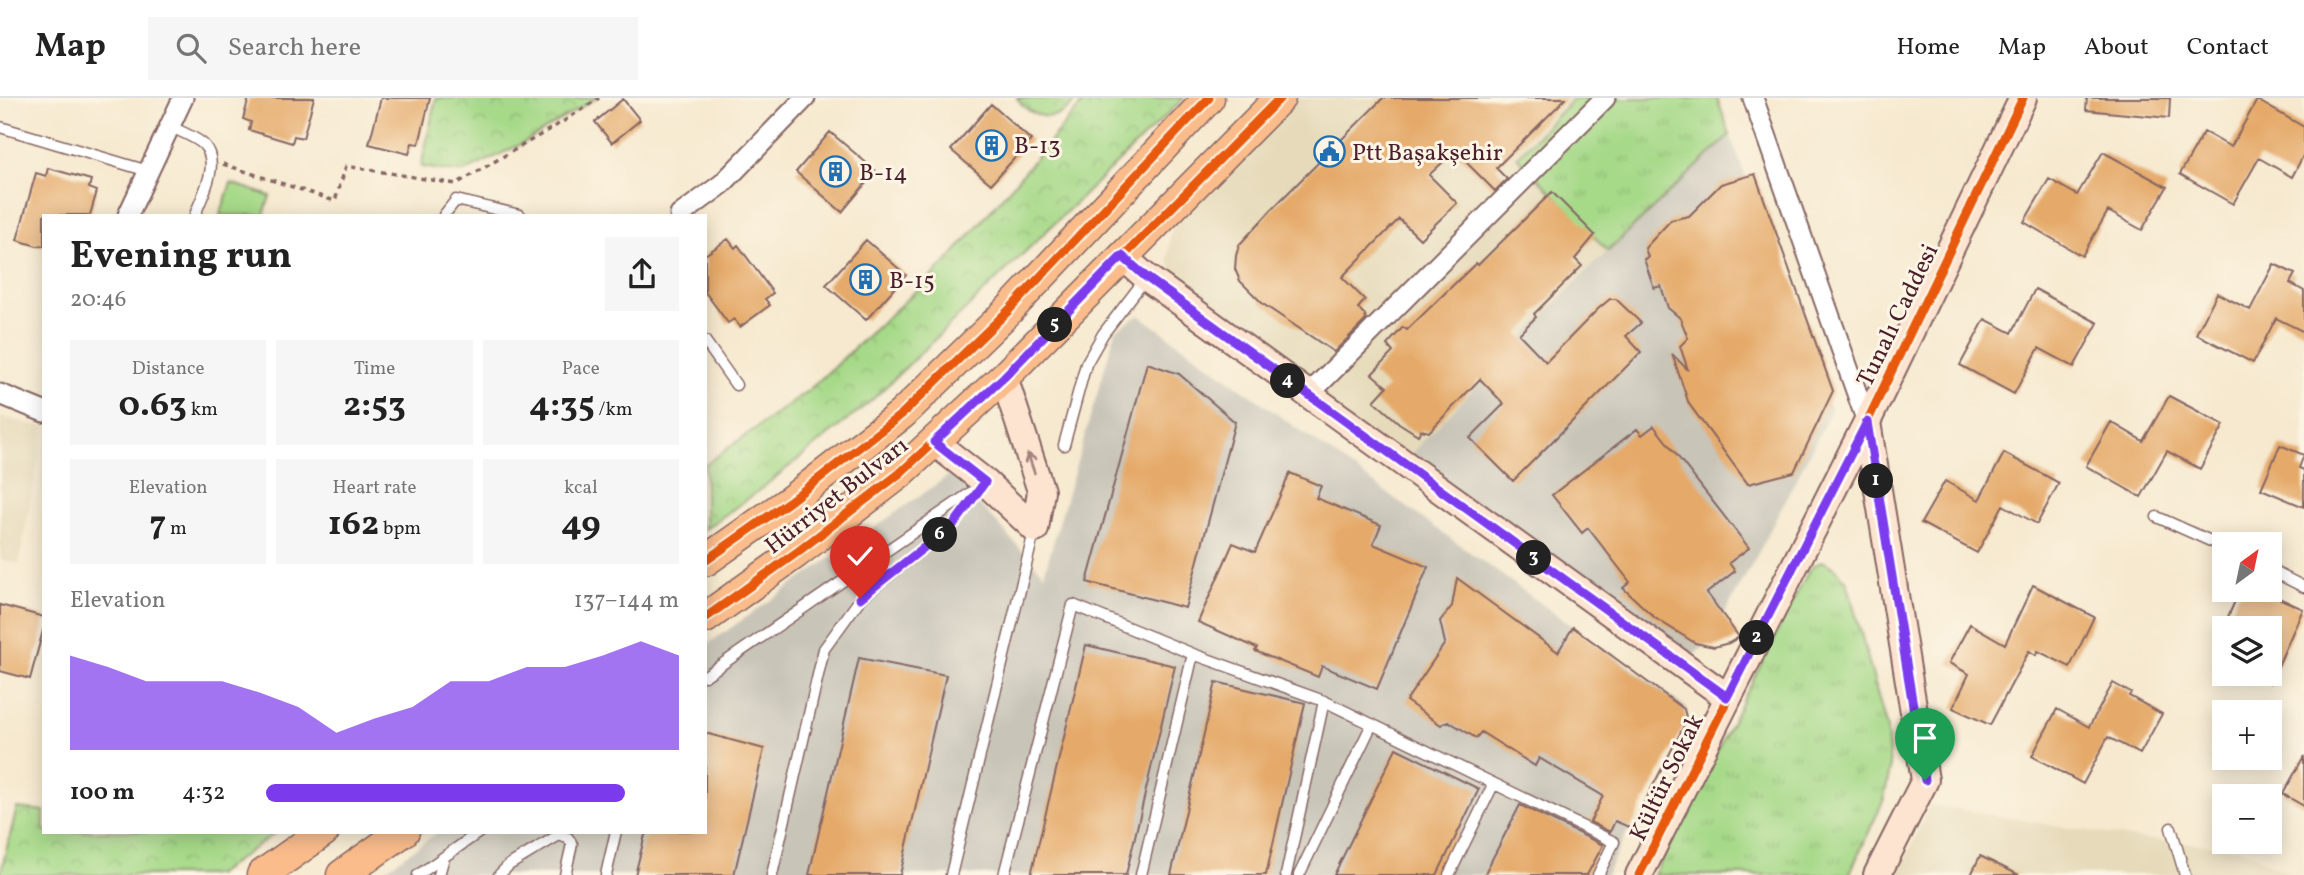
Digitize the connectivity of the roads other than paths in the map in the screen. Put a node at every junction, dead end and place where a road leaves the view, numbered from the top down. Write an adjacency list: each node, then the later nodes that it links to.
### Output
1 (183, 98): 8 (street)
2 (805, 98): 15 (street)
3 (1209, 98): 31 (main road, Hürriyet Bulvarı)
4 (1280, 98): 16 (main road, Hürriyet Bulvarı)
5 (1605, 98): 22 (street)
6 (1753, 98): 24 (street)
7 (2023, 98): 24 (street, Tunalı Caddesi)
8 (169, 126): 10 (street); 12 (lane)
9 (0, 127): 10 (lane)
10 (148, 171): 11 (street)
11 (128, 214)
12 (195, 214)
13 (445, 214): 14 (lane)
14 (516, 214)
15 (681, 214)
16 (1122, 256): 17 (street); 19 (main road, Hürriyet Bulvarı)
17 (1146, 277): 22 (street); 26 (lane)
18 (707, 344): 20 (lane)
19 (1004, 377): 25 (main road, Hürriyet Bulvarı); 29 (street, one-way to 19)
20 (736, 385)
21 (0, 394): 23 (street)
22 (1308, 395): 37 (street)
23 (42, 410)
24 (1867, 422): 37 (street, Tunalı Caddesi); 63 (street)
25 (934, 442): 27 (street); 34 (main road, Hürriyet Bulvarı)
26 (1064, 445)
27 (985, 482): 29 (street); 36 (lane); 54 (lane)
28 (2157, 517): 30 (lane)
29 (1035, 529): 55 (lane)
30 (2212, 542)
31 (707, 560)
32 (2282, 576): 33 (lane)
33 (2304, 587)
34 (707, 617)
35 (1193, 654): 38 (lane); 56 (lane); 57 (lane)
36 (707, 675)
37 (1727, 697): 62 (street, Kültür Sokak)
38 (1324, 701): 39 (lane); 58 (lane)
39 (1372, 724): 40 (lane); 59 (lane)
40 (1493, 785): 60 (lane); 61 (lane)
41 (2171, 828): 64 (lane)
42 (320, 834): 47 (main road)
43 (400, 834): 48 (main road)
44 (477, 834): 46 (lane)
45 (615, 834): 53 (lane)
46 (443, 857): 49 (lane); 50 (lane)
47 (262, 875)
48 (342, 875)
49 (418, 875)
50 (439, 875)
51 (499, 875): 52 (lane)
52 (565, 875)
53 (606, 875)
54 (772, 875)
55 (951, 875)
56 (1004, 875)
57 (1141, 875)
58 (1286, 875)
59 (1299, 875)
60 (1449, 875)
61 (1598, 875)
62 (1639, 875)
63 (1877, 875)
64 (2185, 875)

